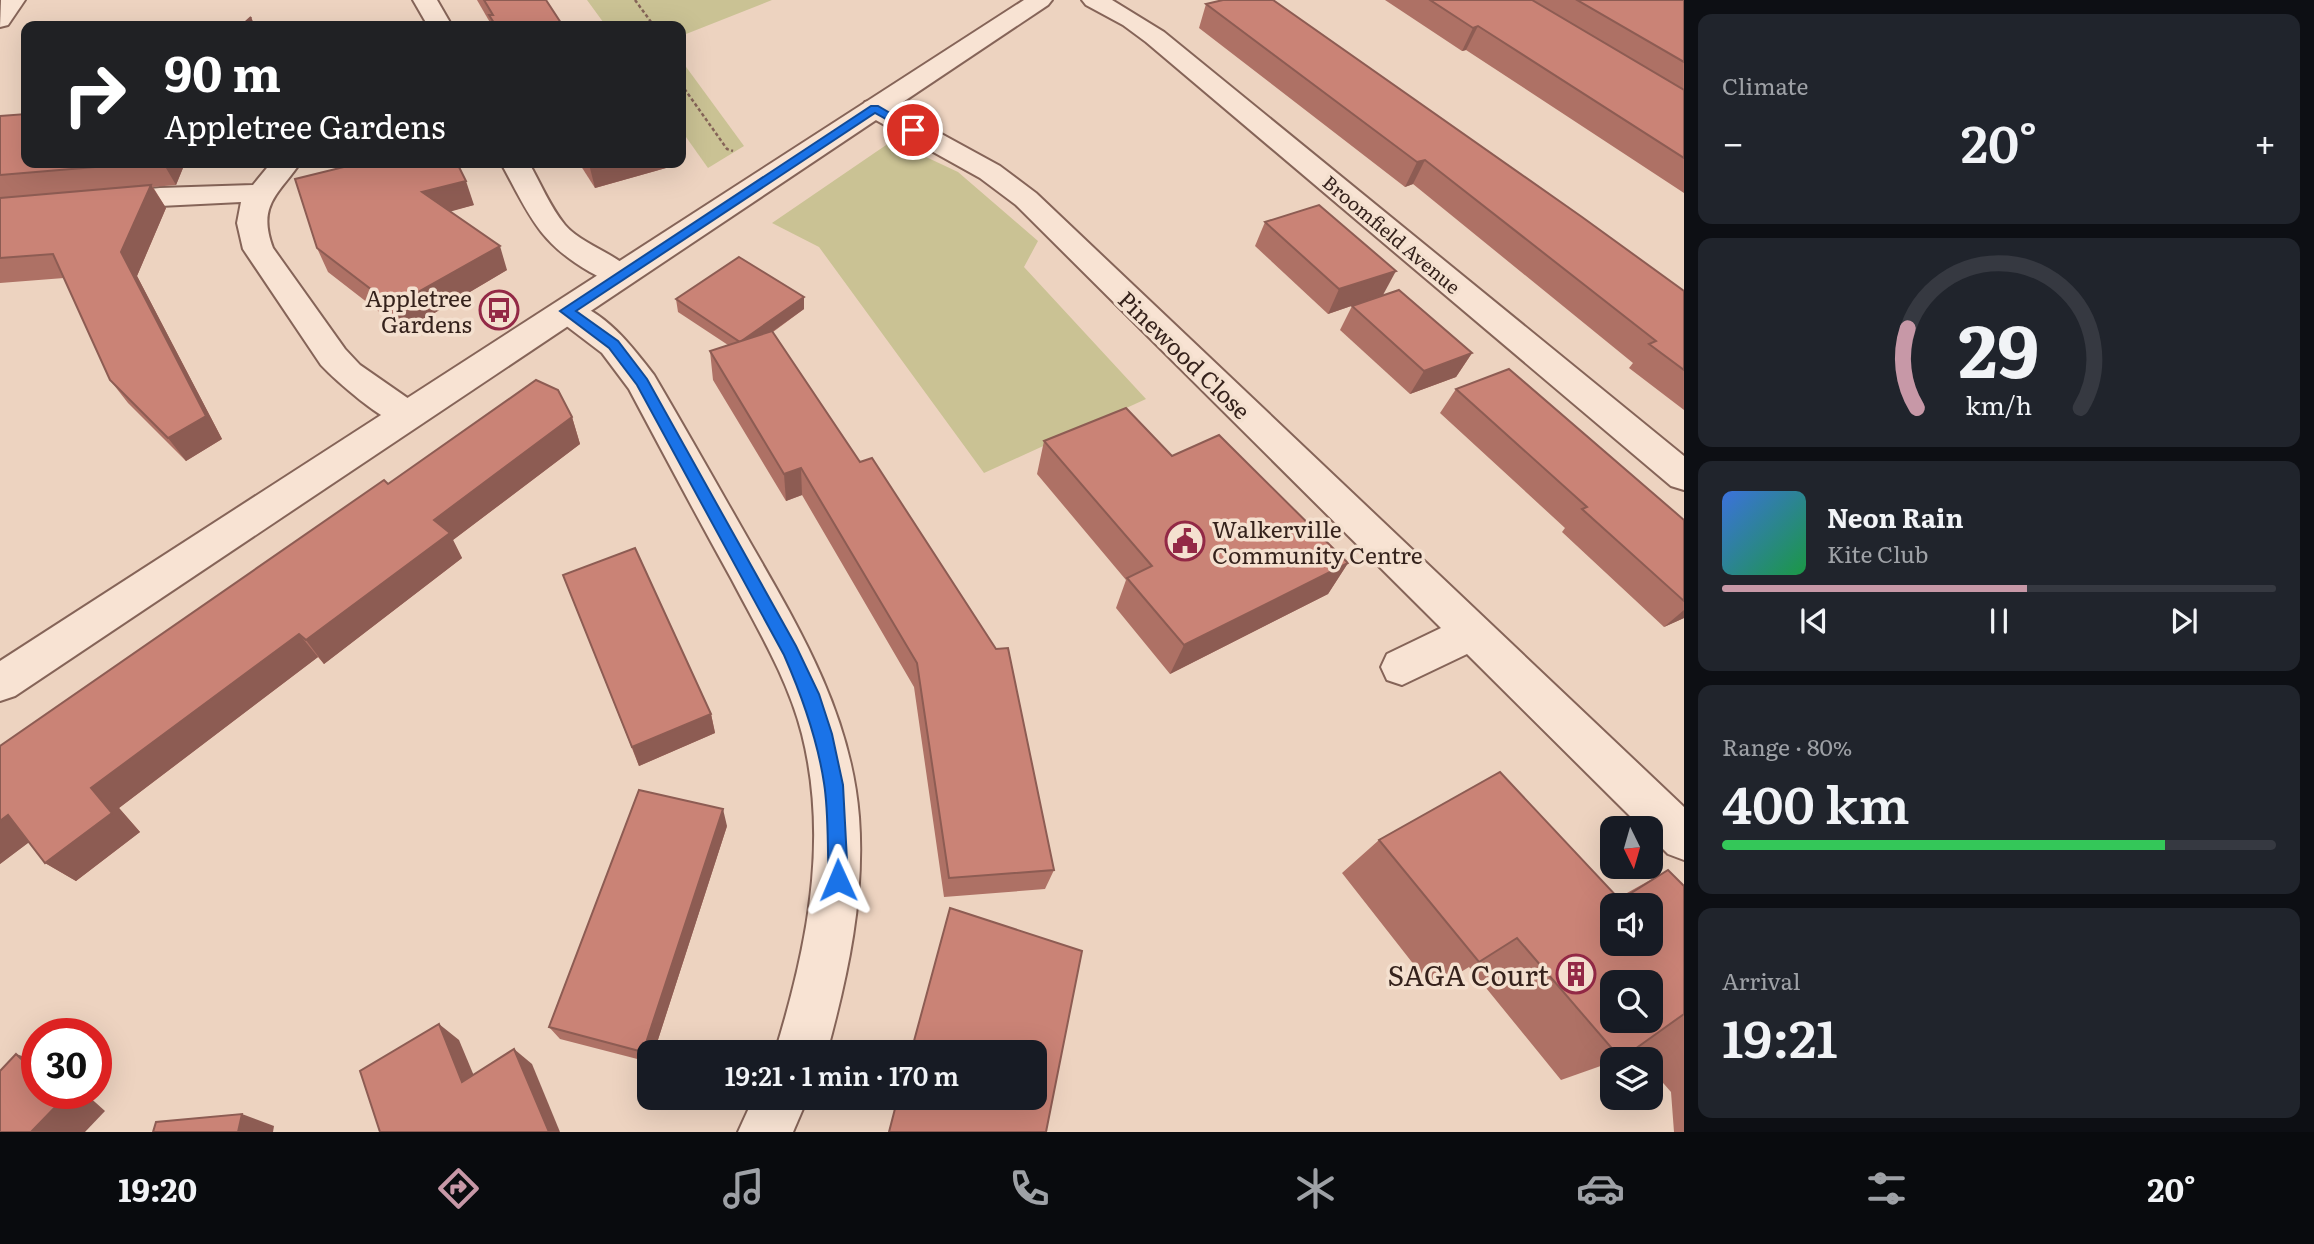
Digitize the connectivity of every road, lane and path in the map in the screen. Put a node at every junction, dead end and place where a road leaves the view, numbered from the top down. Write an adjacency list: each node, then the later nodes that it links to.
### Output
1 (425, 0): 5 (street)
2 (635, 0): 6 (path)
3 (1040, 0): 8 (street)
4 (1094, 0): 17 (street, Broomfield Avenue)
5 (437, 21)
6 (650, 21)
7 (686, 91): 11 (path)
8 (874, 108): 11 (street); 18 (street, Pinewood Close)
9 (282, 168): 12 (street)
10 (518, 168): 14 (street)
11 (777, 172): 14 (street)
12 (260, 193): 13 (street); 16 (street)
13 (0, 212)
14 (620, 276): 15 (street)
15 (567, 311): 16 (street); 22 (street)
16 (407, 415): 20 (street)
17 (1684, 476)
18 (1472, 632): 19 (street); 21 (street, Pinewood Close)
19 (1402, 667)
20 (0, 684)
21 (1684, 838)
22 (805, 1040)
23 (776, 1110): 24 (street)
24 (765, 1132)

